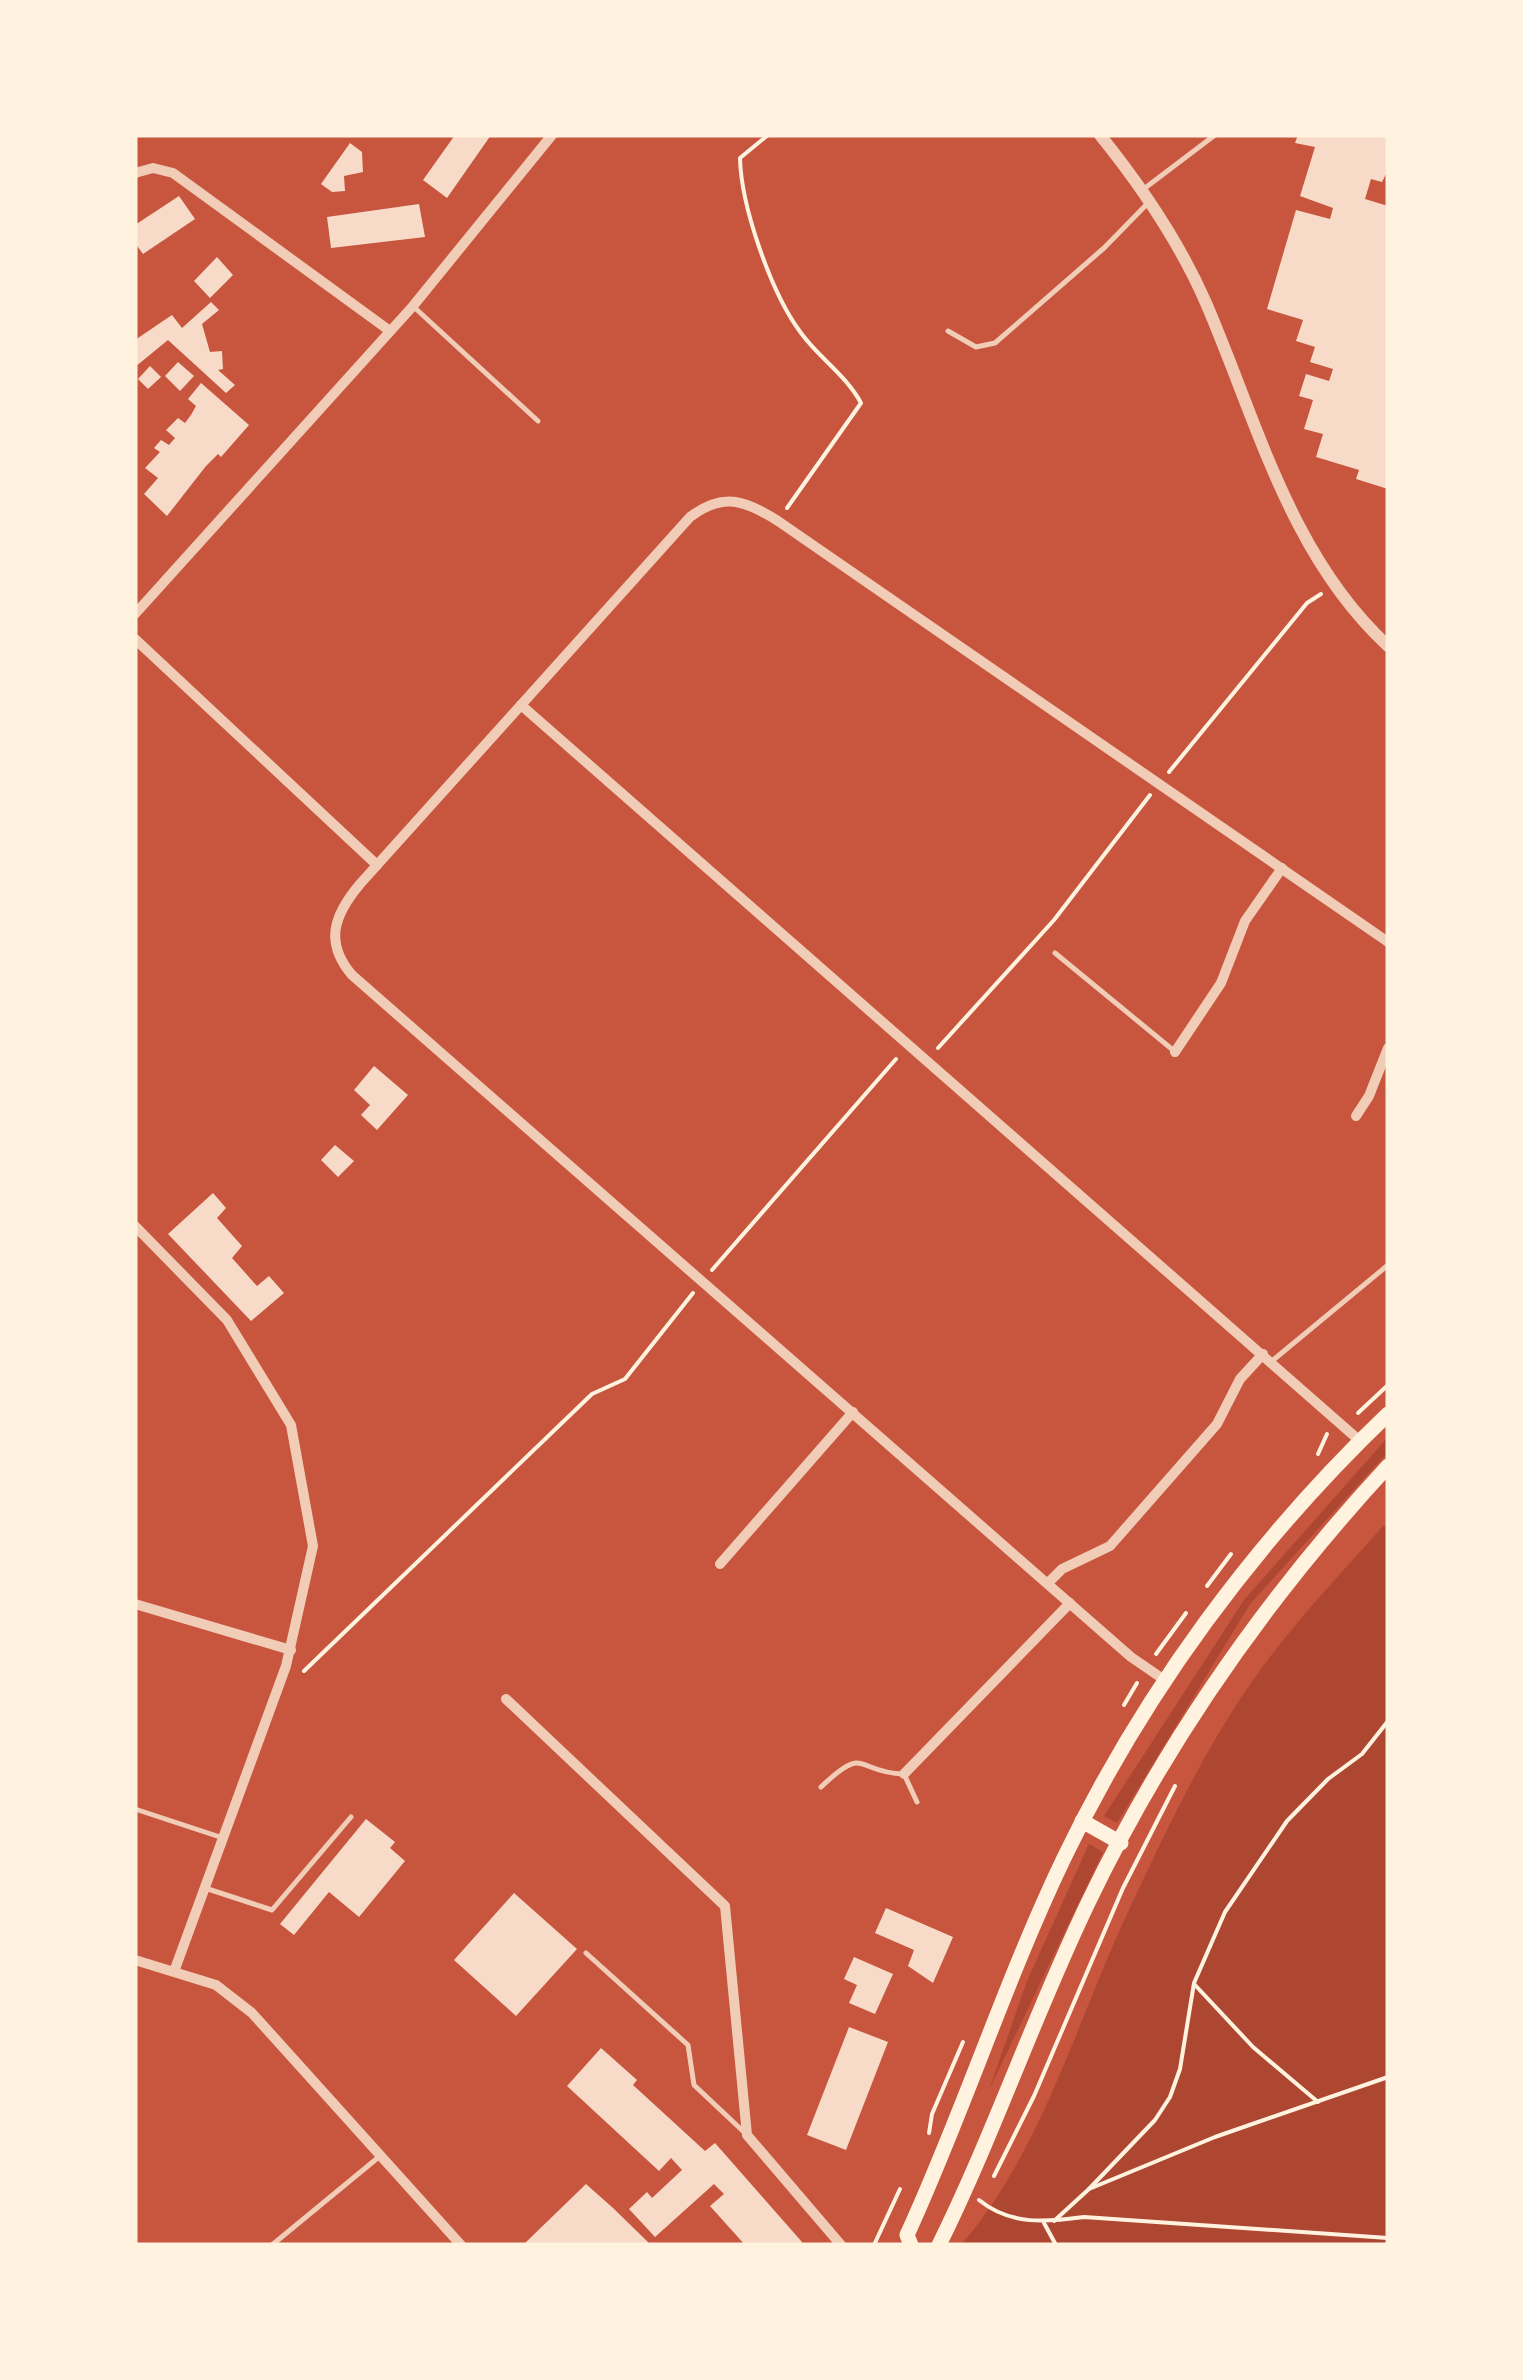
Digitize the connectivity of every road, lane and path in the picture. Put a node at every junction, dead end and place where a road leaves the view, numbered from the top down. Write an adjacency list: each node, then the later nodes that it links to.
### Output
1 (552, 135): 7 (street)
2 (768, 135): 11 (path)
3 (1100, 135): 6 (street)
4 (1215, 135): 6 (lane)
5 (135, 173): 9 (street)
6 (1146, 195): 8 (lane); 12 (street)
7 (413, 306): 9 (street); 10 (lane)
8 (948, 330)
9 (390, 331): 13 (street)
10 (538, 421)
11 (778, 520): 16 (street); 17 (street)
12 (1335, 586): 15 (street); 17 (path)
13 (136, 611)
14 (135, 639): 18 (street)
15 (1388, 646)
16 (522, 705): 18 (street); 22 (street)
17 (1160, 783): 19 (street); 25 (path)
18 (377, 864): 29 (street)
19 (1282, 868): 20 (street); 24 (street)
20 (1388, 942)
21 (1056, 952): 24 (lane)
22 (910, 1043): 25 (street); 29 (path)
23 (1388, 1048): 26 (street)
24 (1175, 1052)
25 (928, 1059): 30 (street)
26 (1356, 1116)
27 (135, 1226): 41 (street)
28 (1388, 1265): 30 (lane)
29 (703, 1280): 31 (street); 42 (path)
30 (1267, 1357): 34 (street); 38 (street)
31 (853, 1412): 37 (street); 38 (street)
32 (1388, 1414): 34 (main road)
33 (1326, 1434): 35 (path)
34 (1360, 1441): 43 (main road)
35 (1318, 1454)
36 (1388, 1466): 54 (main road)
37 (720, 1564)
38 (1048, 1583): 39 (street)
39 (1070, 1602): 43 (street); 46 (street)
40 (135, 1604): 41 (street)
41 (291, 1650): 42 (street)
42 (286, 1666): 53 (street)
43 (1166, 1681): 52 (main road)
44 (506, 1700): 64 (street)
45 (1388, 1721): 59 (path)
46 (904, 1774): 48 (lane); 49 (lane)
47 (1178, 1780): 68 (path)
48 (821, 1787)
49 (917, 1802)
50 (135, 1809): 53 (lane)
51 (350, 1817): 55 (lane)
52 (1082, 1821): 54 (main road); 77 (main road)
53 (223, 1838): 55 (street)
54 (1120, 1843): 69 (main road)
55 (205, 1888): 58 (street)
56 (586, 1953): 64 (lane)
57 (135, 1960): 58 (street)
58 (175, 1969): 65 (street)
59 (1194, 1982): 61 (path); 66 (path)
60 (1388, 2077): 61 (path)
61 (1318, 2102): 66 (path)
62 (936, 2108): 63 (path)
63 (926, 2132)
64 (747, 2135): 75 (street)
65 (380, 2156): 73 (street); 74 (lane)
66 (1089, 2189): 70 (path)
67 (900, 2190): 76 (path)
68 (978, 2198): 69 (path); 71 (path)
69 (955, 2213): 78 (main road)
70 (1054, 2221): 71 (path); 72 (path)
71 (1044, 2223): 79 (path)
72 (1388, 2238)
73 (457, 2244)
74 (272, 2245)
75 (841, 2245)
76 (874, 2245)
77 (911, 2245)
78 (940, 2245)
79 (1056, 2245)

